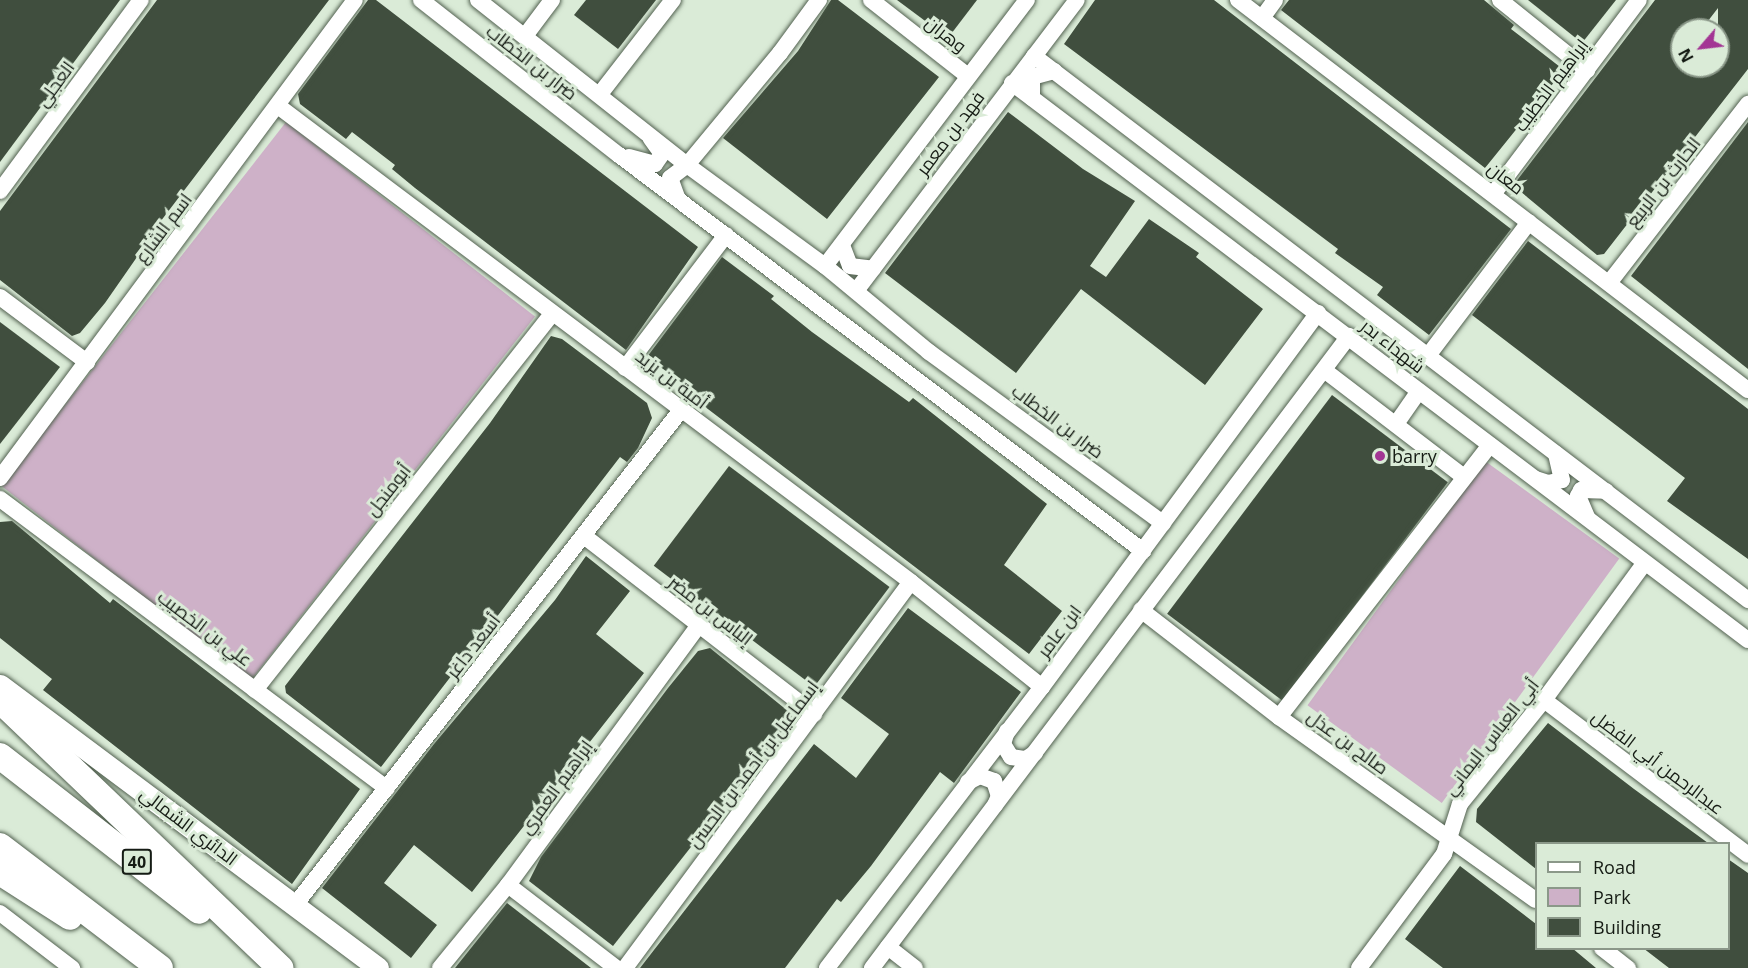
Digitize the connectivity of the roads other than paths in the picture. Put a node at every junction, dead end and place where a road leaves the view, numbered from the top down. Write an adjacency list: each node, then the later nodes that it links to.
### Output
1 (355, 0): 25 (street, اسم الشارع)
2 (421, 0): 27 (street, ضرار بن الخطاب)
3 (478, 0): 16 (street, ضرار بن الخطاب)
4 (552, 0): 16 (street)
5 (673, 0): 22 (street)
6 (819, 0): 28 (street)
7 (871, 0): 20 (street, وهران)
8 (1027, 0): 20 (street, فهد بن معمر)
9 (1077, 0): 17 (street, فهد بن معمر)
10 (1238, 0): 15 (street, معان)
11 (1275, 0): 15 (street)
12 (1500, 0): 18 (street)
13 (1640, 0): 18 (street, إبراهيم الخطيب)
14 (138, 1): 29 (street, العجلي)
15 (1262, 18): 30 (street, معان)
16 (525, 36): 22 (street, ضرار بن الخطاب)
17 (1034, 56): 19 (street, شهداء بدر); 21 (street, فهد بن معمر)
18 (1587, 70): 30 (street, إبراهيم الخطيب)
19 (1054, 71): 23 (street); 46 (street, شهداء بدر)
20 (968, 76): 34 (street, فهد بن معمر)
21 (1012, 84): 23 (street, شهداء بدر); 36 (street, فهد بن معمر)
22 (600, 94): 26 (street, ضرار بن الخطاب)
23 (1032, 98): 41 (street, شهداء بدر)
24 (1748, 104): 37 (street, الحارث بن الربيع)
25 (278, 106): 42 (street, أمية بن يزيد); 47 (street, اسم الشارع)
26 (639, 124): 27 (street, ضرار بن الخطاب); 28 (street, ضرار بن الخطاب)
27 (619, 156): 31 (street, ضرار بن الخطاب)
28 (687, 165): 31 (street); 35 (street, ضرار بن الخطاب)
29 (0, 191)
30 (1494, 193): 32 (street, معان)
31 (677, 197): 33 (street, ضرار بن الخطاب)
32 (1529, 222): 37 (street, معان); 46 (street)
33 (726, 235): 43 (street, ضرار بن الخطاب); 48 (street)
34 (842, 245): 35 (street, فهد بن معمر); 36 (street)
35 (825, 266): 38 (street, ضرار بن الخطاب)
36 (873, 269): 38 (street, فهد بن معمر)
37 (1609, 284): 51 (street, معان)
38 (856, 291): 40 (street, ضرار بن الخطاب)
39 (0, 297): 47 (street)
40 (873, 308): 43 (street, ضرار بن الخطاب); 45 (street, ضرار بن الخطاب)
41 (1318, 313): 44 (street, شهداء بدر); 63 (street, ابن عامر)
42 (552, 314): 48 (street, أمية بن يزيد); 74 (street, أبومنجل)
43 (859, 333): 50 (street, ضرار بن الخطاب)
44 (1349, 336): 49 (street); 52 (street, شهداء بدر)
45 (929, 352): 50 (street, ضرار بن الخطاب); 63 (street, ضرار بن الخطاب)
46 (1427, 357): 56 (street, شهداء بدر)
47 (87, 362): 58 (street, اسم الشارع)
48 (625, 369): 53 (street, أمية بن يزيد)
49 (1324, 370): 54 (street); 69 (street)
50 (921, 381): 65 (street, ضرار بن الخطاب)
51 (1748, 390)
52 (1419, 391): 54 (street); 55 (street, شهداء بدر)
53 (681, 410): 64 (street, أسعد داغر); 67 (street, أمية بن يزيد)
54 (1396, 424): 57 (street)
55 (1490, 445): 57 (street); 59 (street, شهداء بدر)
56 (1556, 454): 59 (street); 60 (street, شهداء بدر)
57 (1464, 477): 78 (street)
58 (0, 478)
59 (1535, 479): 62 (street, شهداء بدر)
60 (1607, 491): 62 (street); 68 (street, شهداء بدر)
61 (0, 499): 74 (street, علي بن الخصيب)
62 (1589, 520): 66 (street, شهداء بدر)
63 (1162, 523): 65 (street, ابن عامر)
64 (584, 536): 70 (street, إلياس بن مضر); 83 (street, أسعد داغر)
65 (1143, 551): 73 (street, ابن عامر)
66 (1644, 564): 71 (street, شهداء بدر); 76 (street, أبي العباس اليماني)
67 (911, 582): 73 (street, أمية بن يزيد); 77 (street, إسماعيل بن أحمد بن الحسن)
68 (1748, 600)
69 (1141, 610): 78 (street, صالح بن عذل); 80 (street)
70 (698, 626): 77 (street, إلياس بن مضر); 89 (street, إبراهيم العمري)
71 (1748, 640)
72 (0, 685): 91 (main road, الدائري الشمالي)
73 (1042, 687): 79 (street, ابن عامر)
74 (255, 690): 83 (street, علي بن الخصيب)
75 (0, 700): 99 (highway)
76 (1544, 700): 85 (street, أبي العباس اليماني); 87 (street, عبدالرحمن أبي الفضل)
77 (814, 714): 103 (street, إسماعيل بن أحمد بن الحسن)
78 (1279, 717): 85 (street, صالح بن عذل)
79 (1008, 730): 80 (street); 82 (street, ابن عامر)
80 (1035, 753): 84 (street)
81 (0, 756): 98 (highway, 40)
82 (967, 783): 84 (street); 104 (street, ابن عامر)
83 (387, 788): 91 (street, أسعد داغر)
84 (995, 805): 93 (street)
85 (1450, 836): 90 (street, صالح بن عذل); 107 (street, أبي العباس اليماني)
86 (0, 846): 97 (highway)
87 (1748, 855)
88 (0, 872): 96 (highway)
89 (508, 885): 101 (street, إبراهيم العمري); 102 (street)
90 (1535, 899)
91 (295, 905): 100 (main road, الدائري الشمالي)
92 (0, 913): 95 (street)
93 (888, 947): 105 (street); 106 (street)
94 (1605, 950): 108 (street)
95 (72, 968)
96 (155, 968)
97 (160, 968)
98 (273, 968)
99 (280, 968)
100 (378, 968)
101 (440, 968)
102 (616, 968)
103 (625, 968)
104 (827, 968)
105 (872, 968)
106 (915, 968)
107 (1359, 968)
108 (1628, 968)

